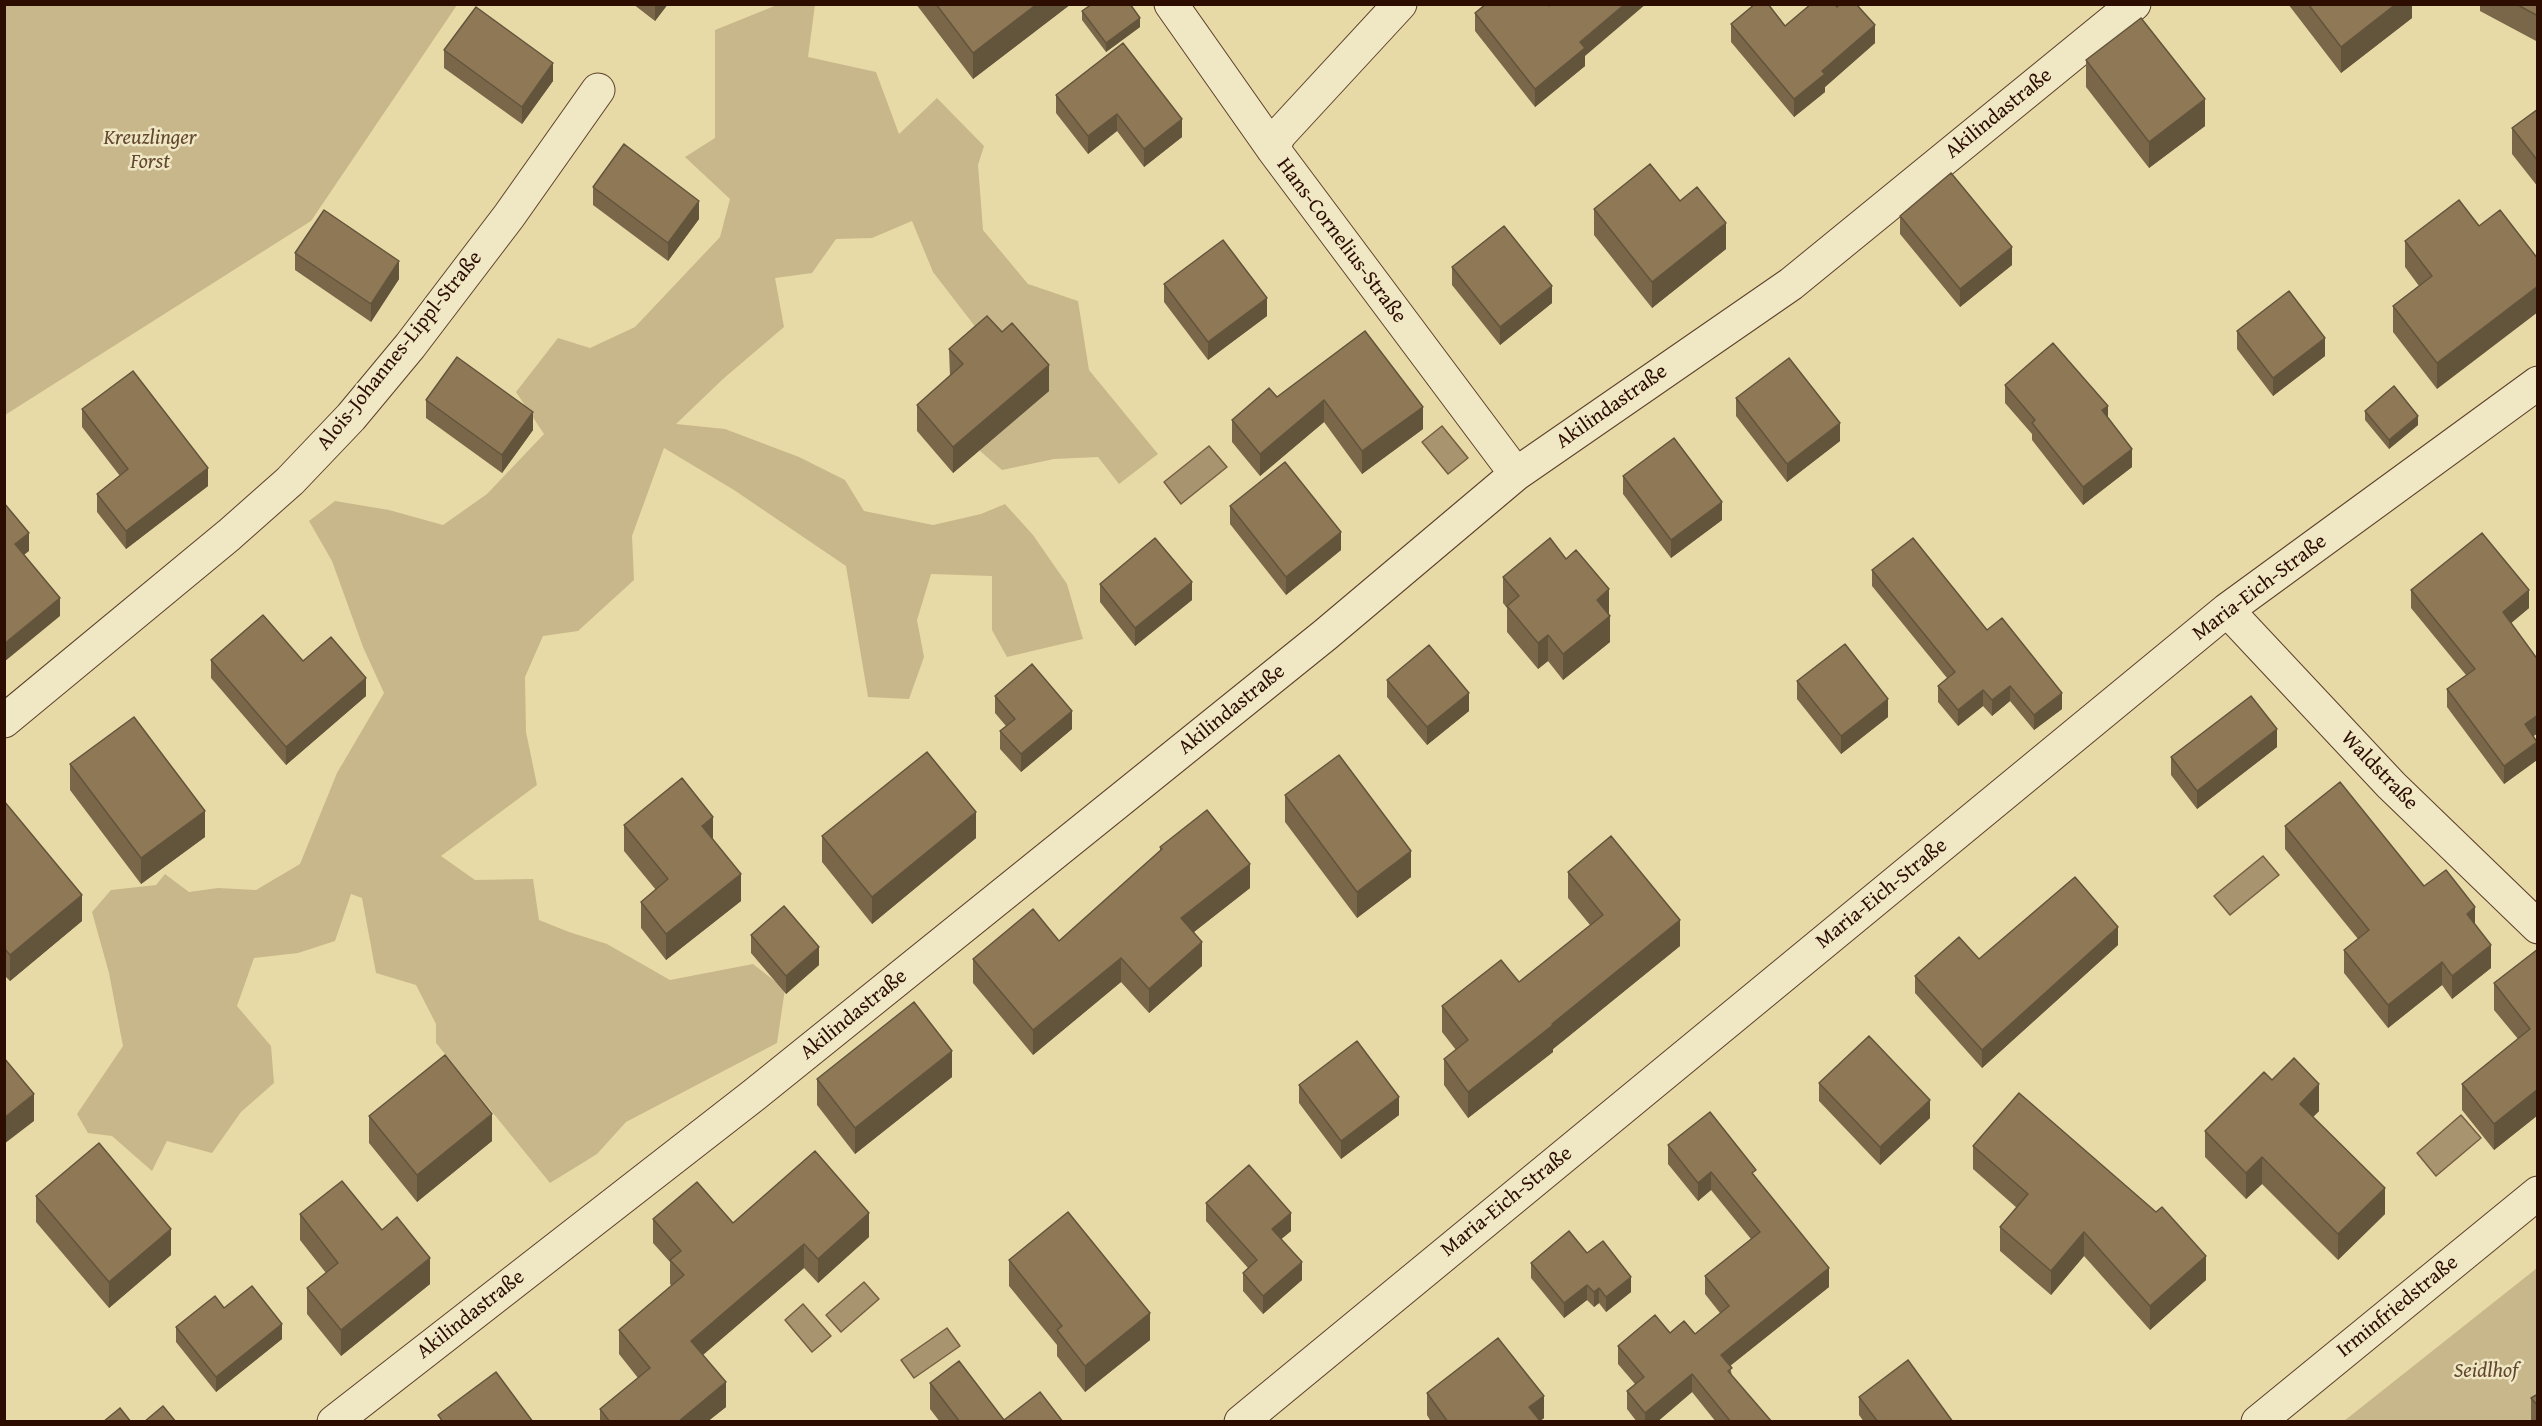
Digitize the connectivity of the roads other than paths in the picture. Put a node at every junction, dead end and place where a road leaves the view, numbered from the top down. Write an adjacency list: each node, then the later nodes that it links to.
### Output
1 (1171, 4): 5 (street, Hans-Cornelius-Straße)
2 (1400, 4): 5 (street)
3 (2134, 4): 7 (street, Akilindastraße)
4 (598, 90): 9 (street, Alois-Johannes-Lippl-Straße)
5 (1273, 149): 7 (street, Hans-Cornelius-Straße)
6 (2538, 383): 8 (street, Maria-Eich-Straße)
7 (1516, 474): 12 (street, Akilindastraße)
8 (2227, 610): 10 (street, Waldstraße); 13 (street, Maria-Eich-Straße)
9 (4, 721)
10 (2538, 927)
11 (2538, 1192): 14 (street, Irminfriedstraße)
12 (334, 1422)
13 (1241, 1422)
14 (2258, 1422)

